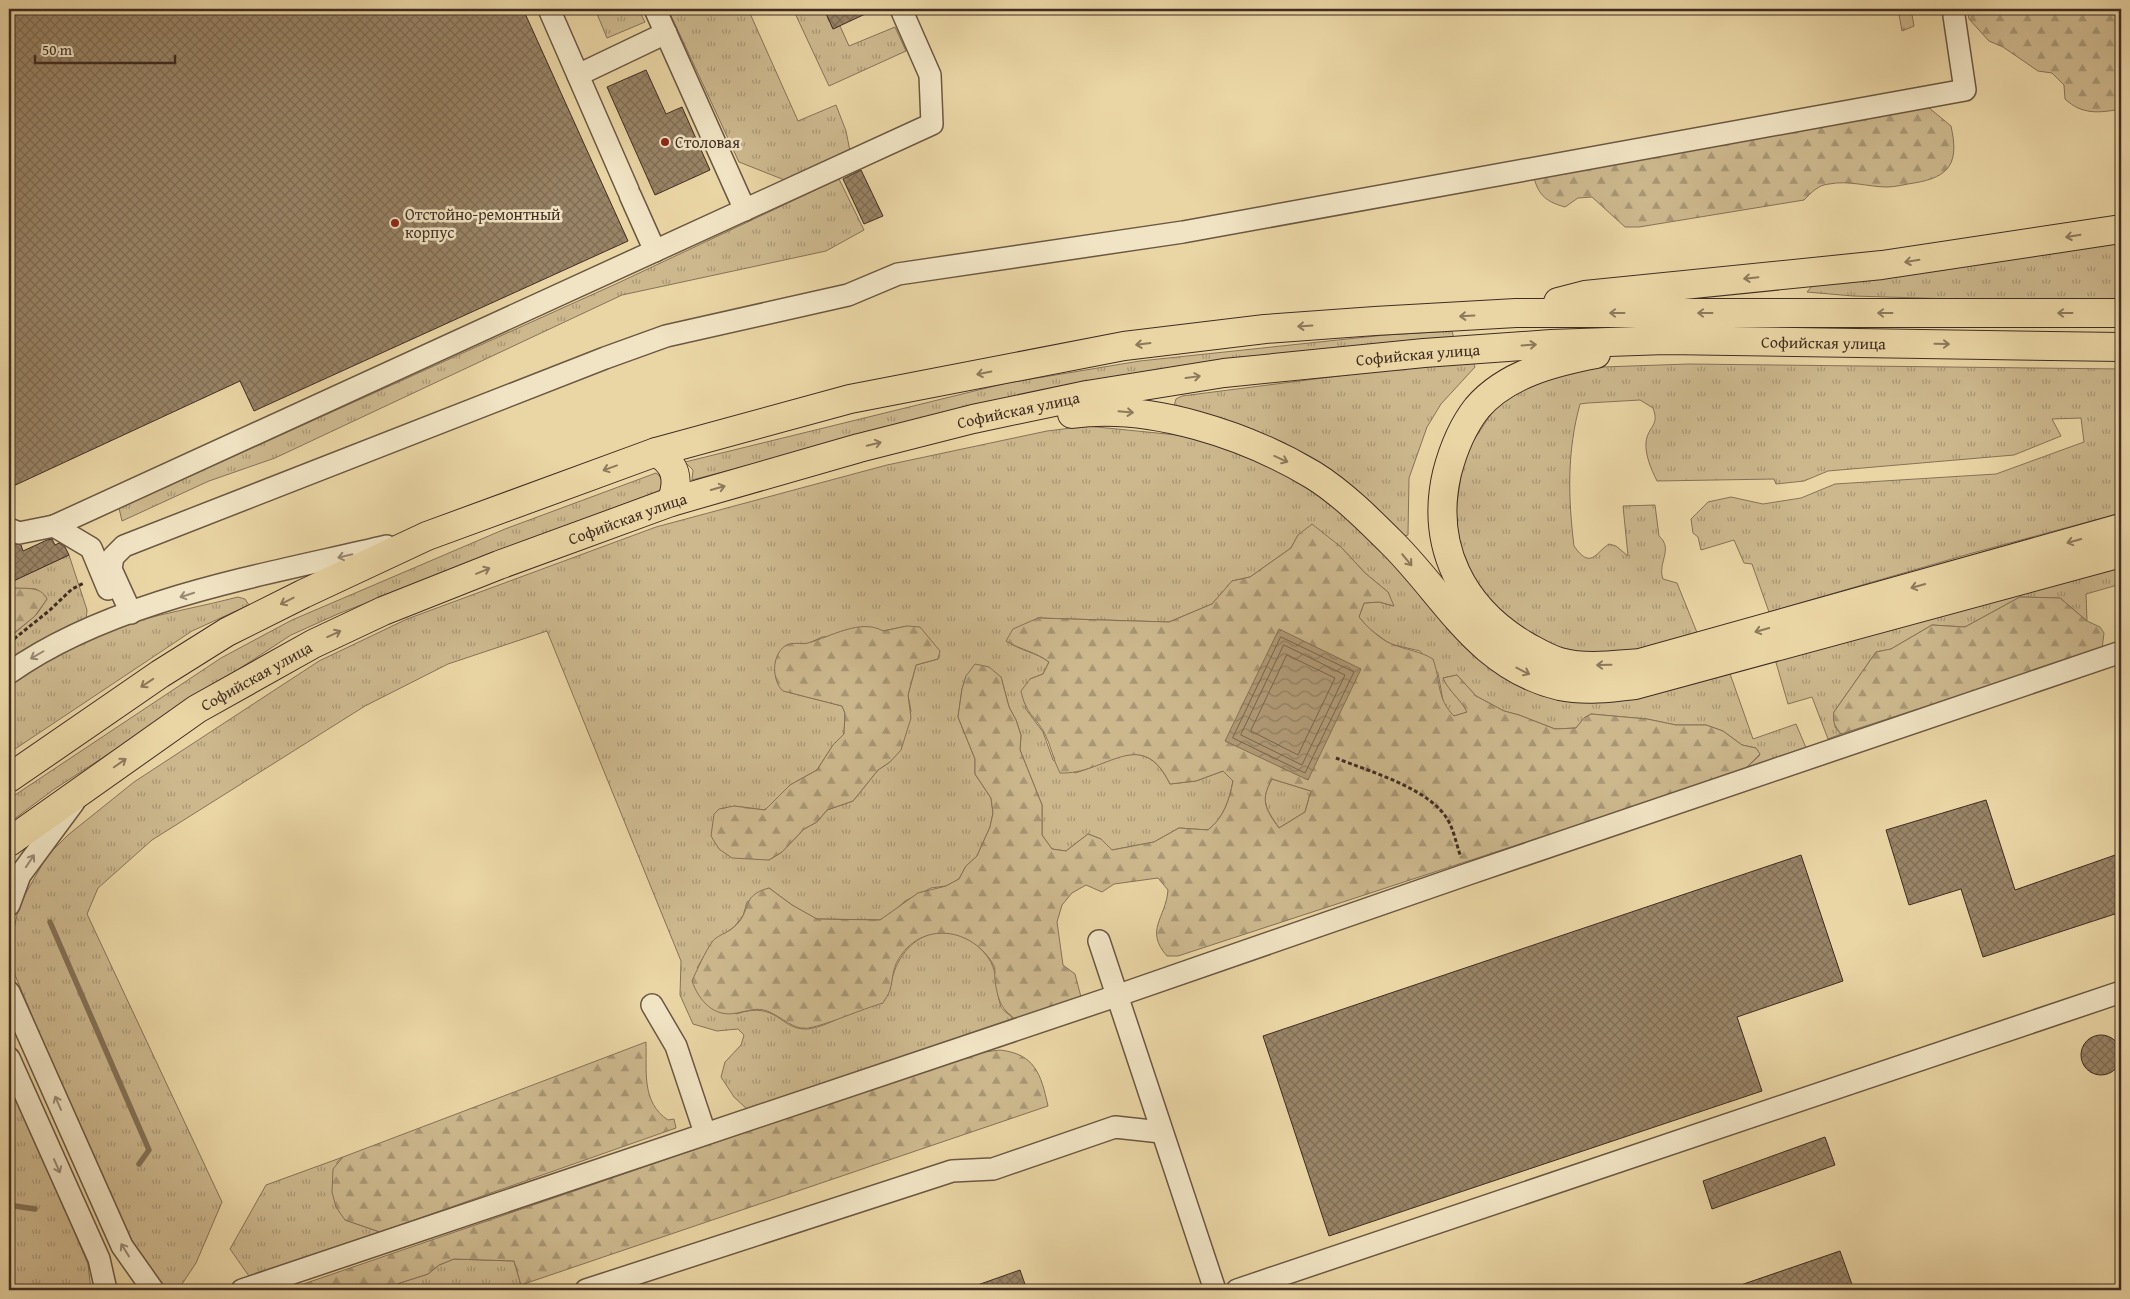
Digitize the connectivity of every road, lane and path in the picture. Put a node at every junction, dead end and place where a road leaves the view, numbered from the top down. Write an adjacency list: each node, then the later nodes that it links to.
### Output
1 (549, 9): 6 (street)
2 (655, 9): 5 (street)
3 (901, 9): 7 (street)
4 (1953, 9): 23 (street)
5 (666, 33): 6 (street); 7 (street)
6 (578, 75): 9 (street)
7 (745, 210): 9 (street)
8 (2121, 229): 10 (main road, one-way to 10)
9 (655, 251): 17 (street)
10 (1516, 313): 11 (main road, Софийская улица, one-way to 10); 15 (main road, Софийская улица, one-way to 15)
11 (2121, 313)
12 (1666, 340): 13 (main road, Софийская улица, one-way to 13); 14 (main road, Софийская улица, one-way to 12); 18 (main road, one-way to 12)
13 (2121, 347)
14 (973, 419): 16 (main road, Софийская улица, one-way to 14); 21 (main road, one-way to 21)
15 (656, 452): 16 (main road); 20 (main road, Софийская улица, one-way to 20)
16 (671, 502): 29 (main road, Софийская улица, one-way to 16)
17 (54, 526): 19 (street); 22 (street)
18 (2121, 528)
19 (9, 529)
20 (427, 536): 23 (street, one-way to 23); 28 (main road, Софийская улица, one-way to 28)
21 (2121, 553)
22 (102, 574): 23 (street); 24 (path)
23 (125, 615): 26 (street, one-way to 26)
24 (9, 643)
25 (2121, 652): 31 (street)
26 (9, 673)
27 (1336, 758): 31 (path)
28 (9, 778)
29 (85, 787): 30 (main road, Софийская улица); 32 (street, one-way to 29)
30 (9, 842)
31 (1468, 874): 36 (street)
32 (9, 905)
33 (1099, 941): 36 (street)
34 (9, 992): 42 (street, one-way to 34)
35 (2121, 992): 46 (street)
36 (1116, 996): 39 (street); 40 (street)
37 (652, 1005): 40 (street)
38 (9, 1058): 41 (street, one-way to 41)
39 (1161, 1132): 44 (street); 45 (street)
40 (705, 1133): 43 (street)
41 (106, 1290)
42 (153, 1290)
43 (242, 1290)
44 (586, 1290)
45 (1215, 1290)
46 (1237, 1290)

